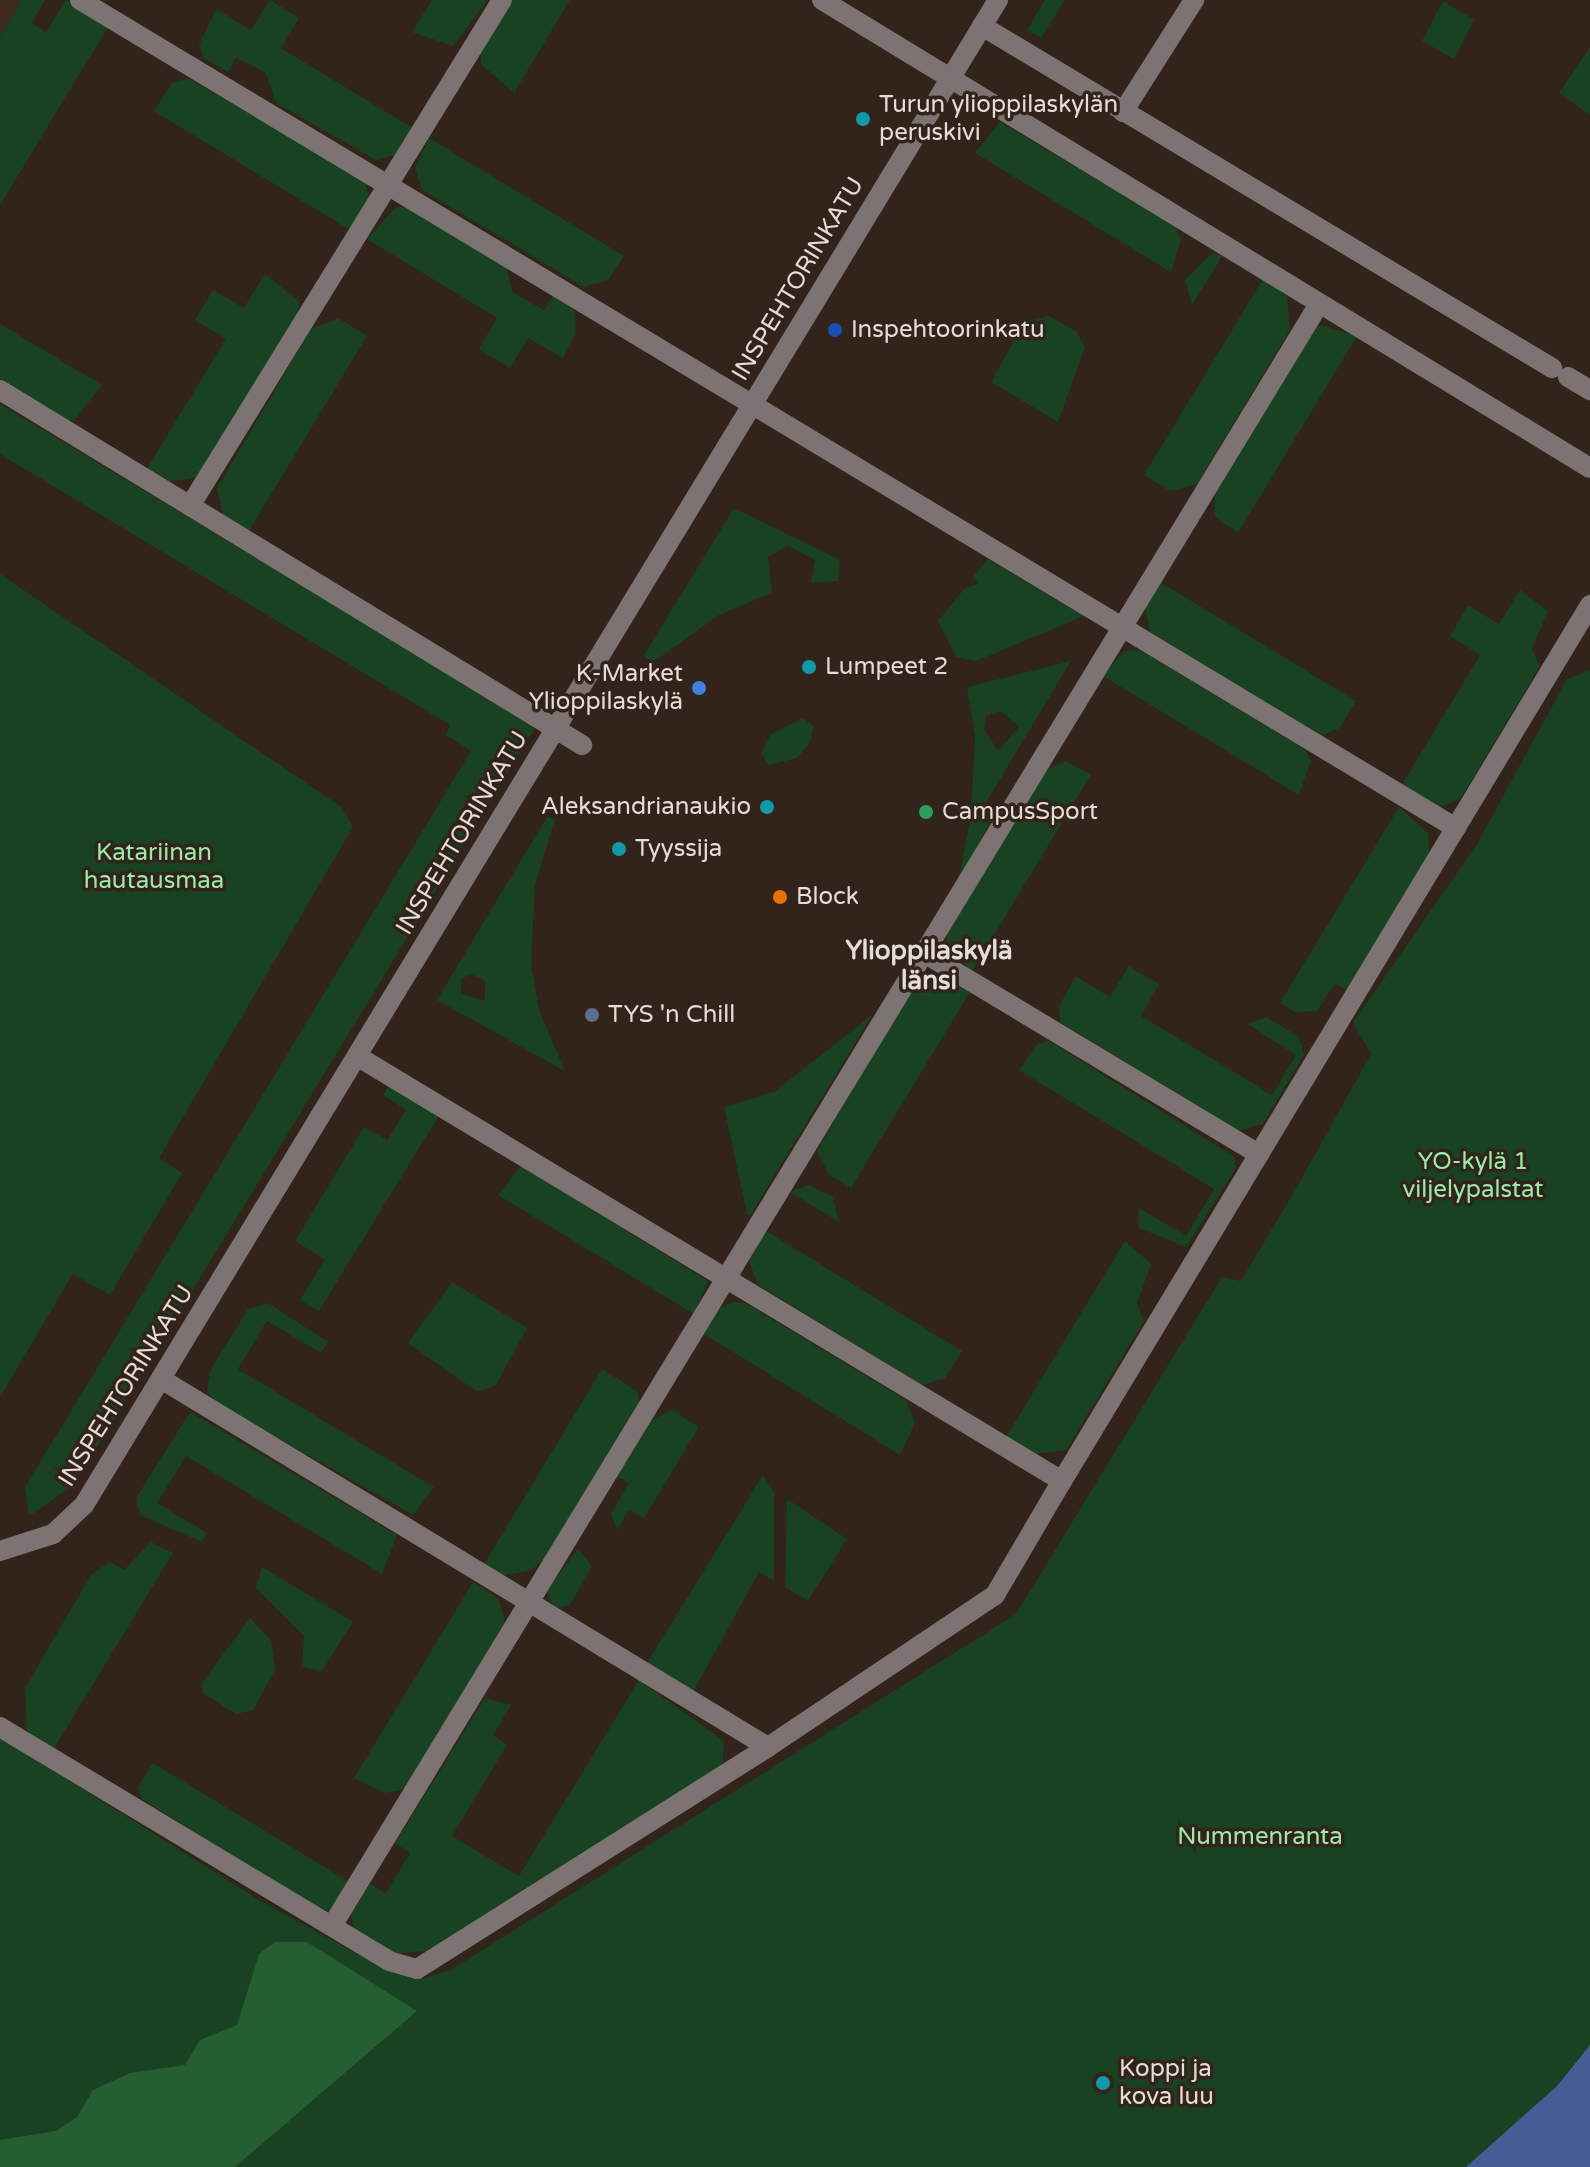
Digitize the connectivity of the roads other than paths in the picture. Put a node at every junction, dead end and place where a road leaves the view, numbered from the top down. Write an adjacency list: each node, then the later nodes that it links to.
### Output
1 (80, 0): 9 (street)
2 (502, 0): 9 (street)
3 (822, 0): 7 (street)
4 (998, 0): 6 (street, INSPEHTORINKATU)
5 (1194, 0): 8 (street)
6 (982, 26): 7 (street, INSPEHTORINKATU); 8 (street)
7 (952, 76): 10 (street); 13 (street, INSPEHTORINKATU)
8 (1123, 112): 12 (street)
9 (388, 186): 13 (street); 15 (street)
10 (1319, 304): 14 (street); 17 (street)
11 (0, 390): 15 (street)
12 (1590, 390)
13 (752, 405): 17 (street); 18 (street, INSPEHTORINKATU)
14 (1590, 468)
15 (190, 506): 18 (street)
16 (1590, 605): 20 (street)
17 (1122, 628): 20 (street); 21 (street)
18 (556, 729): 19 (street); 22 (street, INSPEHTORINKATU)
19 (582, 745)
20 (1456, 828): 23 (street)
21 (924, 953): 23 (street); 24 (street)
22 (357, 1056): 24 (street); 25 (street, INSPEHTORINKATU)
23 (1259, 1154): 26 (street)
24 (725, 1281): 26 (street); 28 (street)
25 (161, 1379): 27 (street, INSPEHTORINKATU); 28 (street)
26 (1062, 1481): 30 (street)
27 (0, 1551)
28 (529, 1602): 30 (street); 31 (street)
29 (0, 1727): 31 (street)
30 (768, 1747): 31 (street)
31 (332, 1926)

